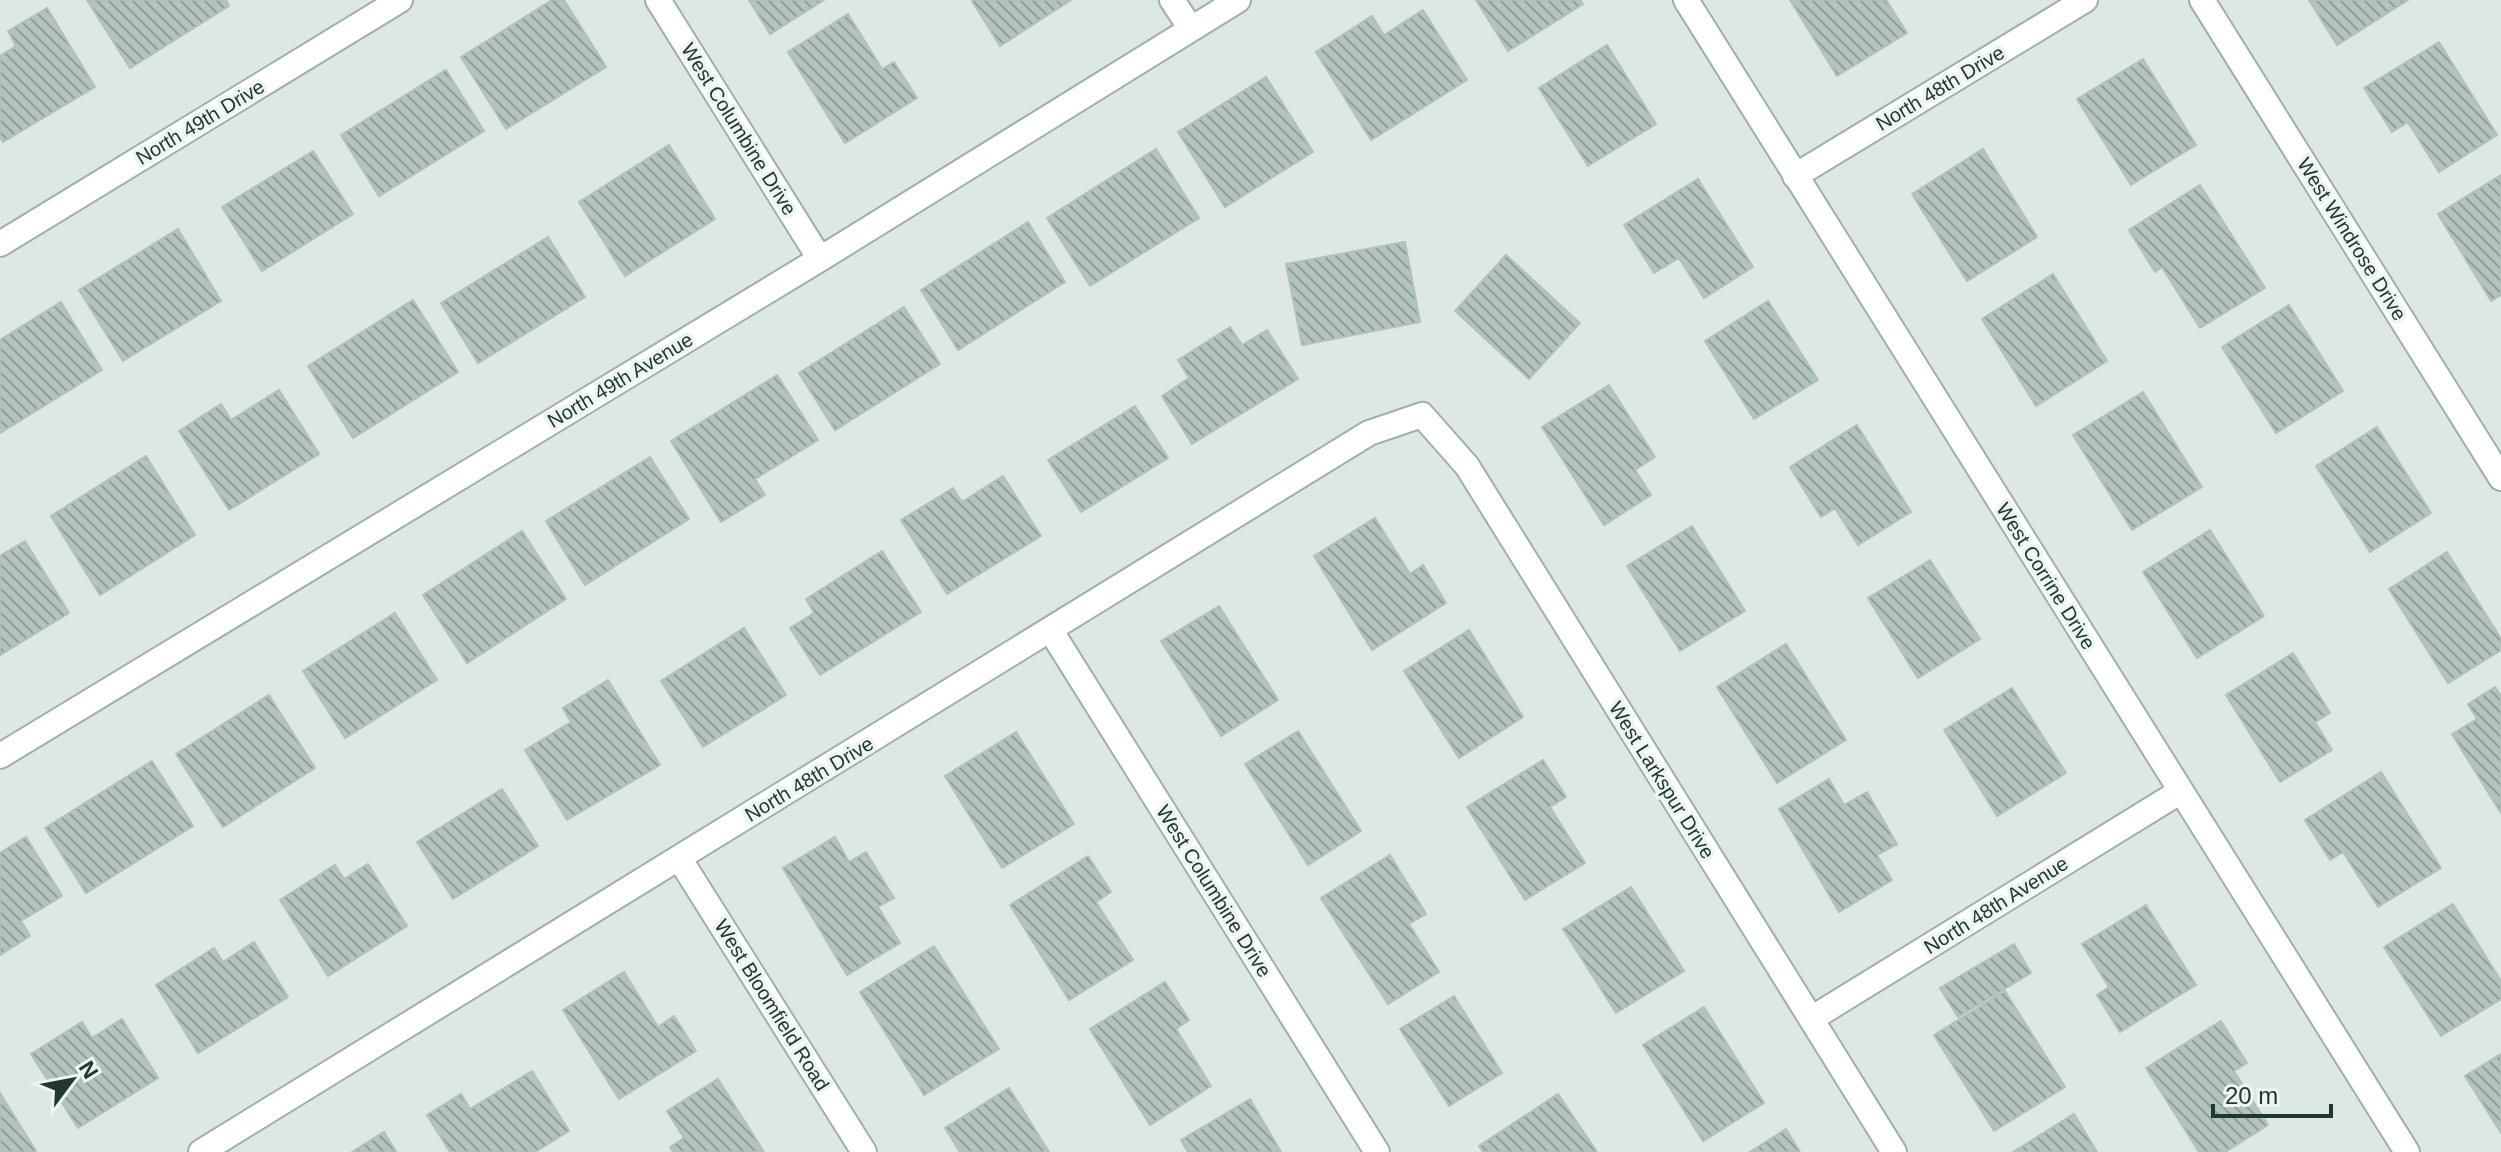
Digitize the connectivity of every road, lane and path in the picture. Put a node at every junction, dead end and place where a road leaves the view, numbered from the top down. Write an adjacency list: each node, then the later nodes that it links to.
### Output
1 (400, 0): 10 (street, North 49th Drive)
2 (658, 0): 11 (street, West Columbine Drive)
3 (1172, 0): 8 (street)
4 (1238, 0): 8 (street, North 49th Avenue)
5 (1686, 0): 9 (street, West Corrine Drive)
6 (2085, 0): 9 (street, North 48th Drive)
7 (2202, 0): 13 (street, West Windrose Drive)
8 (1191, 29): 11 (street, North 49th Avenue)
9 (1795, 176): 16 (street, West Corrine Drive)
10 (0, 244)
11 (820, 259): 15 (street, North 49th Avenue)
12 (1422, 415): 14 (street, North 48th Drive); 18 (street, West Larkspur Drive)
13 (2501, 478)
14 (1051, 631): 17 (street, North 48th Drive); 21 (street, West Columbine Drive)
15 (0, 756)
16 (2181, 791): 18 (street, North 48th Avenue); 23 (street, West Corrine Drive)
17 (679, 858): 19 (street, North 48th Drive); 20 (street, West Bloomfield Road)
18 (1811, 1019): 22 (street, West Larkspur Drive)
19 (201, 1152)
20 (864, 1152)
21 (1377, 1152)
22 (1894, 1152)
23 (2407, 1152)

